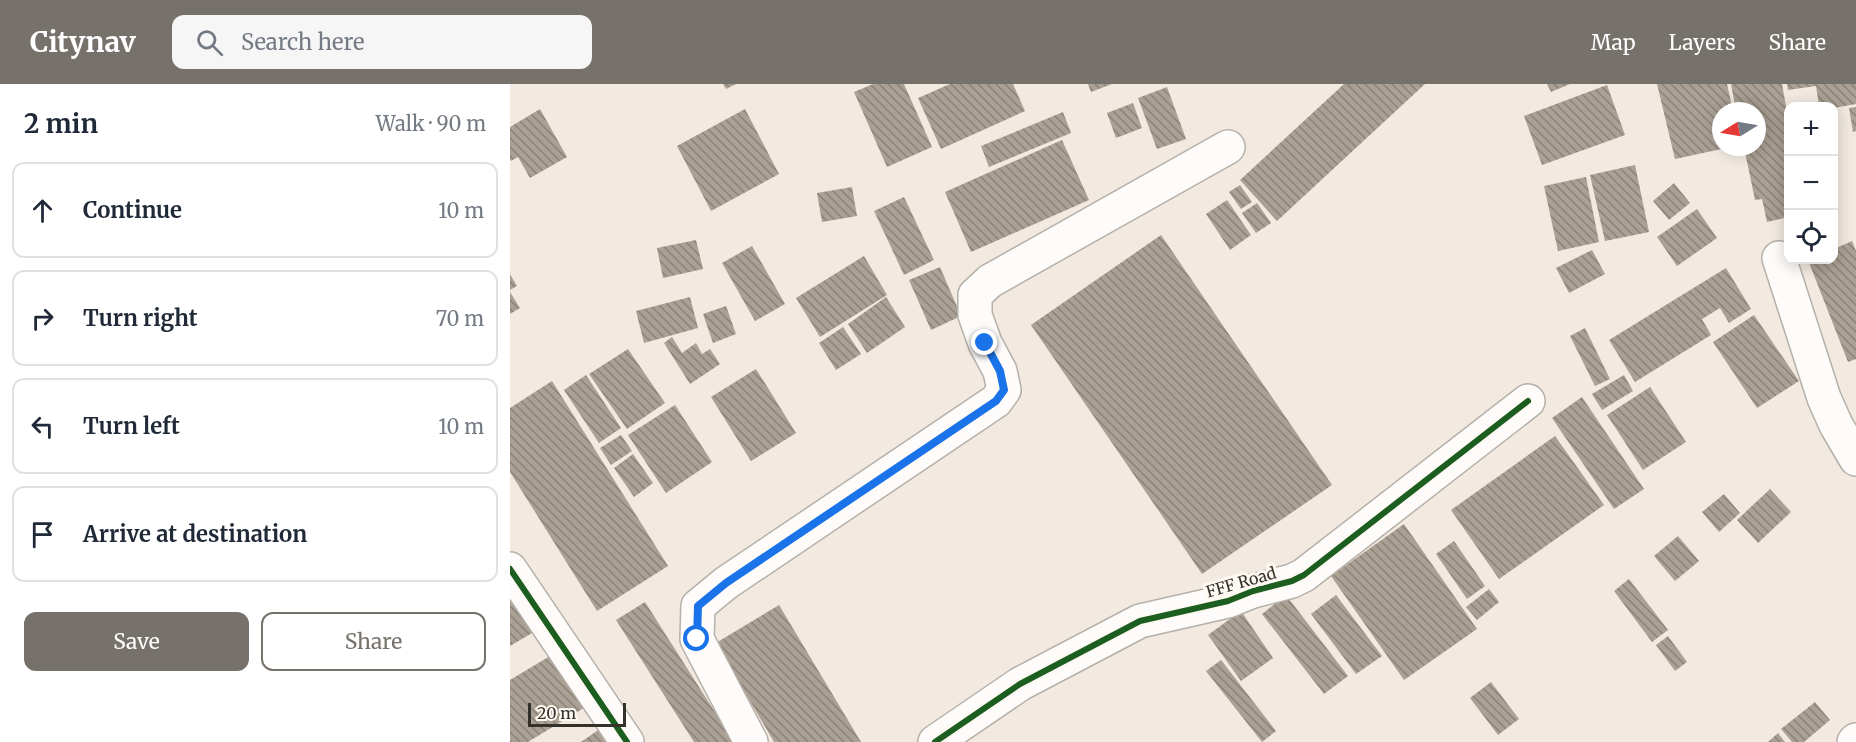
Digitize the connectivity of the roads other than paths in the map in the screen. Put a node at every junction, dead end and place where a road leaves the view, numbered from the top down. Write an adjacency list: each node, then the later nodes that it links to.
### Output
1 (1228, 147): 7 (street)
2 (1779, 258): 4 (street)
3 (1528, 401): 8 (street, FFF Road)
4 (1856, 459)
5 (510, 569): 6 (street)
6 (627, 742)
7 (751, 742)
8 (936, 742)

